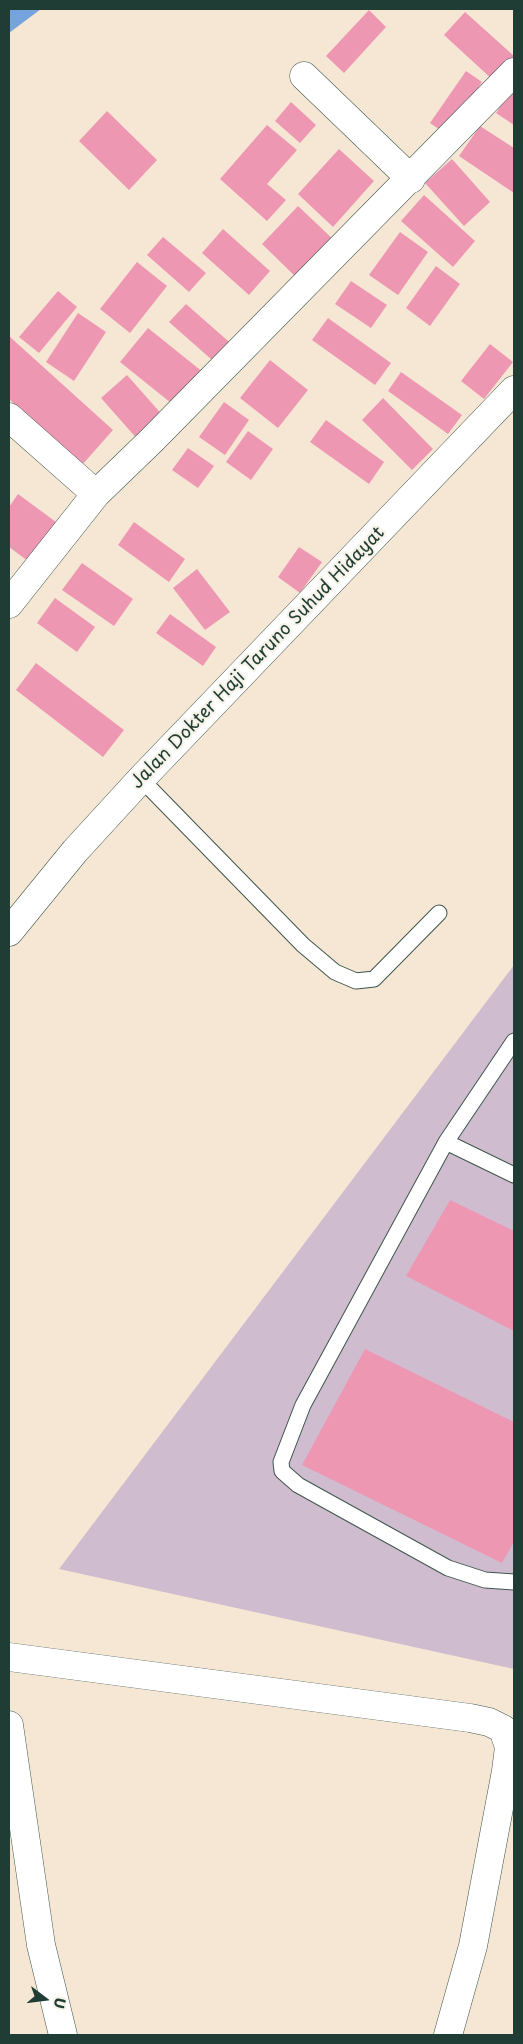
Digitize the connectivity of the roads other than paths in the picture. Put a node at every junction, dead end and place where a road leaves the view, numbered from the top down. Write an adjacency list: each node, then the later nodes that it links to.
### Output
1 (514, 72): 3 (street)
2 (304, 76): 3 (street)
3 (411, 179): 6 (street)
4 (514, 390): 8 (street, Jalan Dokter Haji Taruno Suhud Hidayat)
5 (9, 417): 6 (street)
6 (96, 494): 7 (street)
7 (9, 604)
8 (142, 779): 9 (lane); 10 (street, Jalan Dokter Haji Taruno Suhud Hidayat)
9 (439, 913)
10 (9, 932)
11 (514, 1041): 12 (lane)
12 (446, 1142): 13 (lane); 14 (lane)
13 (514, 1175)
14 (514, 1582)
15 (9, 1657): 18 (street)
16 (9, 1725): 17 (street)
17 (63, 2035)
18 (448, 2035)

